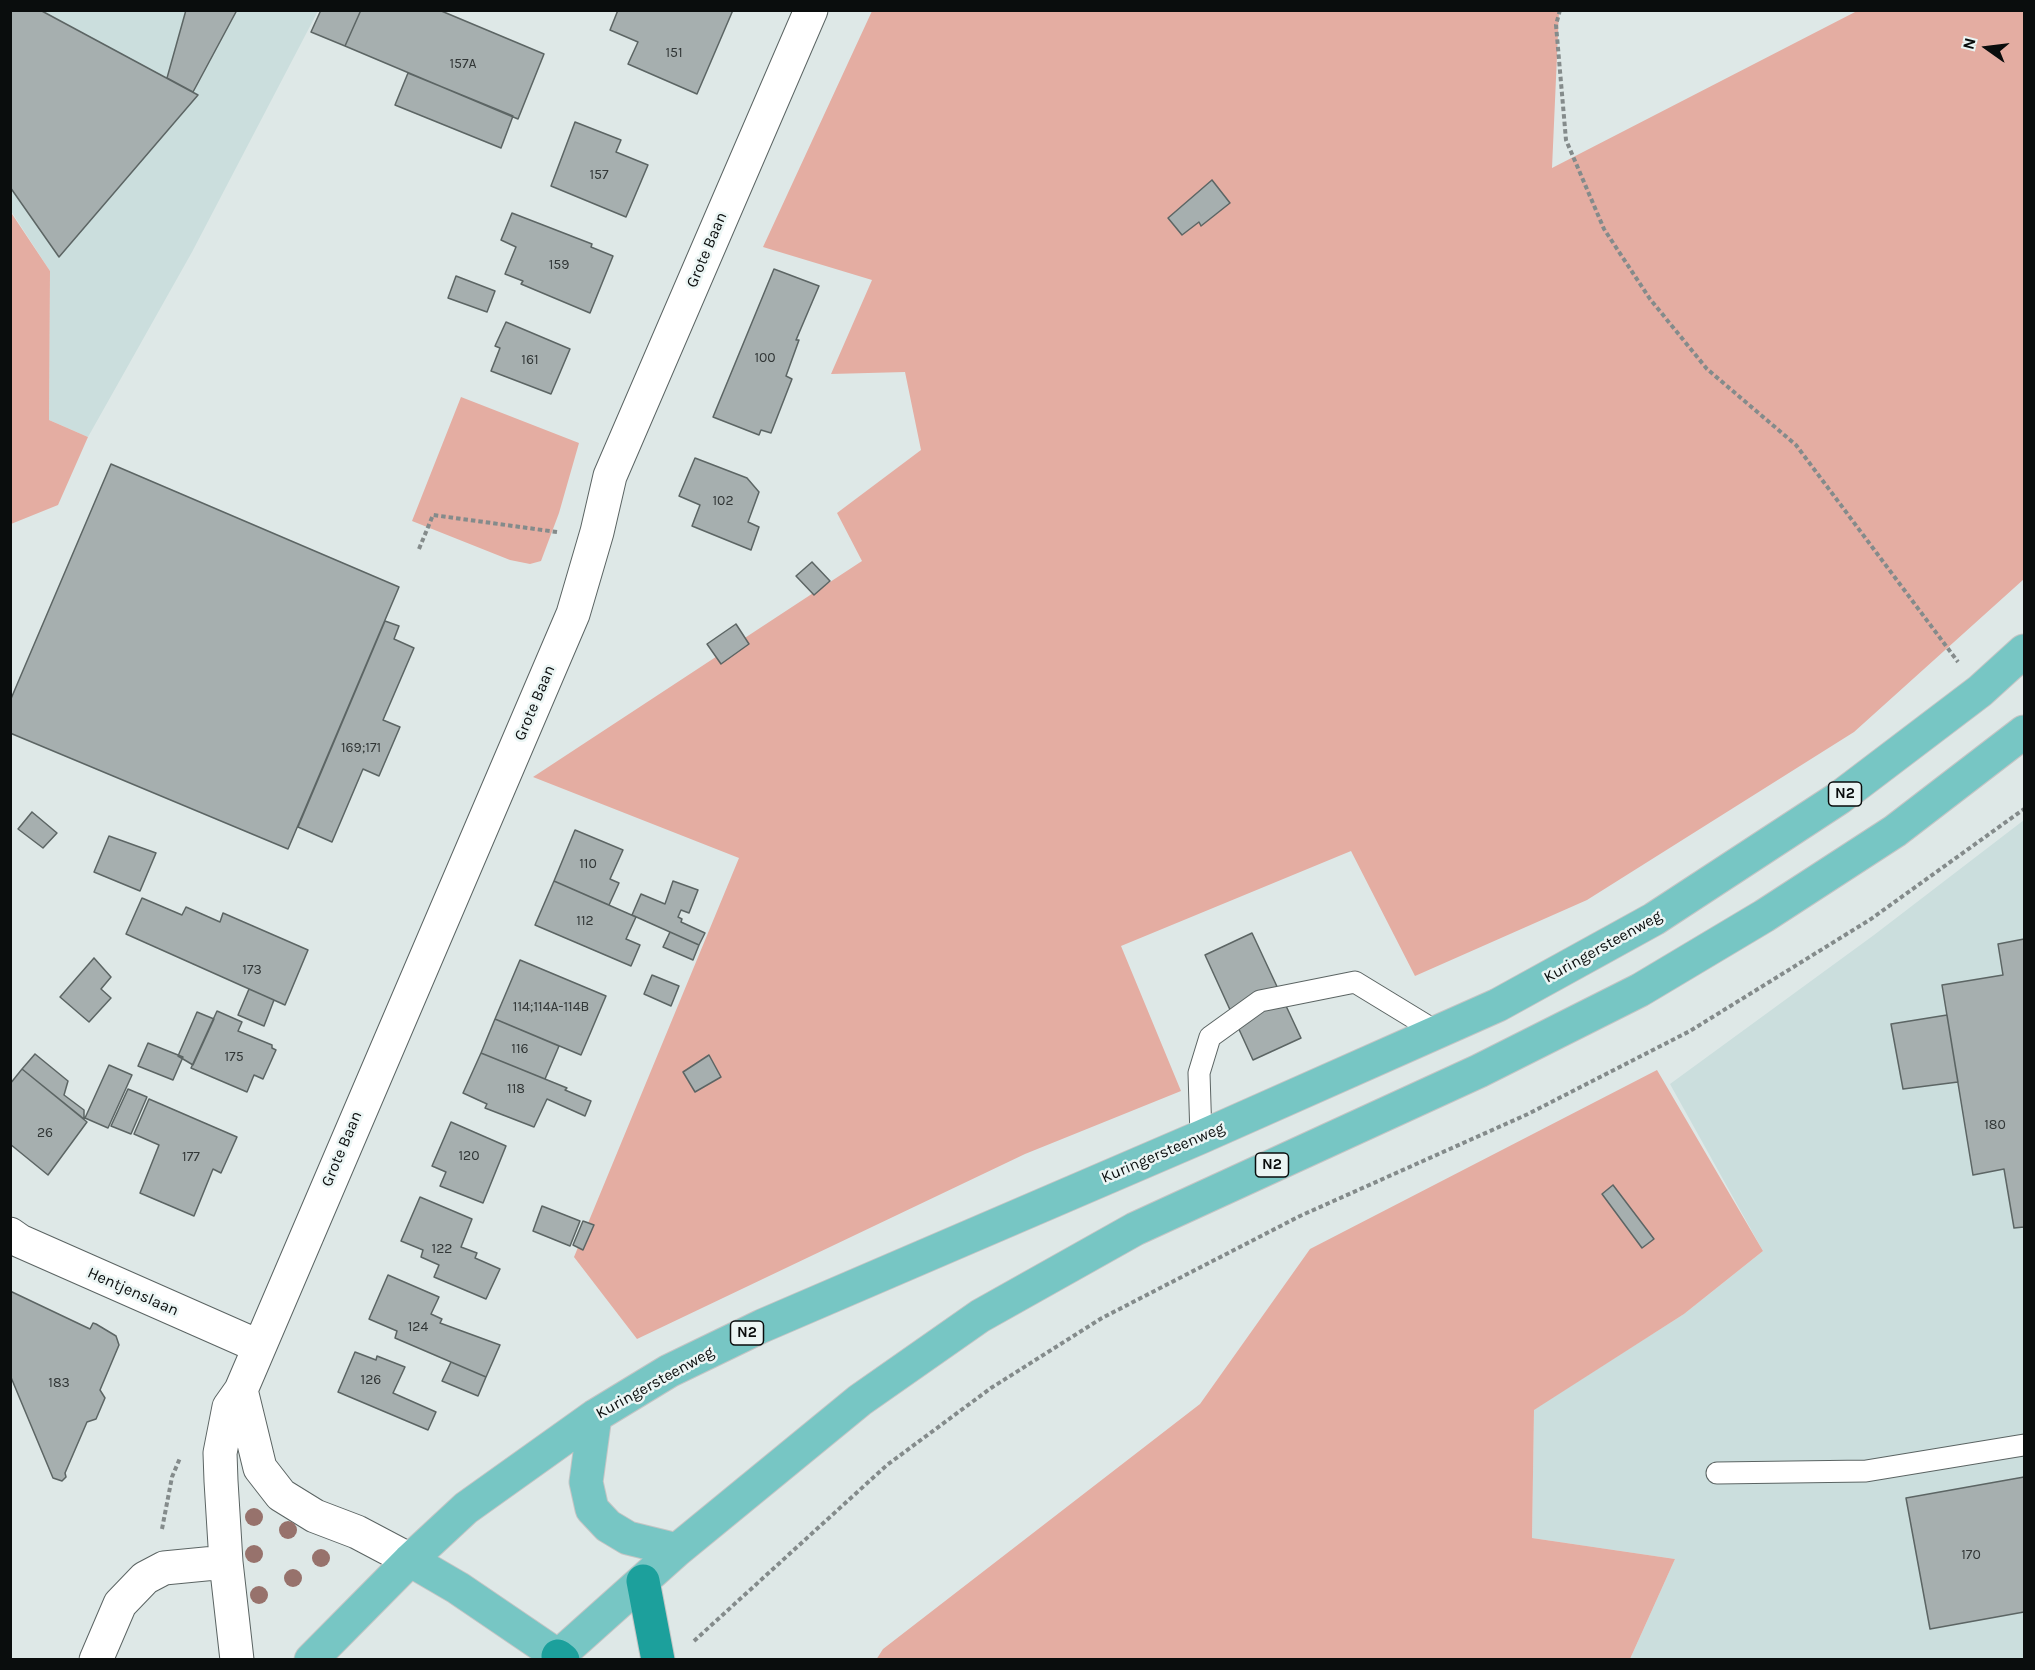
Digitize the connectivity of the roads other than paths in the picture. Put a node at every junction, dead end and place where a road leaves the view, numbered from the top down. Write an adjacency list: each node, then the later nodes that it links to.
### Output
1 (811, 10): 7 (street, Grote Baan)
2 (2025, 651): 4 (main road, Kuringersteenweg / N2)
3 (2025, 732): 12 (main road, N2)
4 (1437, 1032): 5 (main road, Kuringersteenweg / N2); 5 (lane)
5 (1201, 1137): 9 (main road, Kuringersteenweg / N2)
6 (10, 1234): 7 (street, Hentjenslaan)
7 (258, 1346): 8 (street, Grote Baan)
8 (241, 1390): 13 (street); 14 (street, Grote Baan)
9 (595, 1416): 12 (main road); 13 (main road, Kuringersteenweg / N2)
10 (2025, 1445): 11 (lane)
11 (1717, 1473)
12 (677, 1550): 15 (main road, N2)
13 (410, 1560): 16 (main road); 19 (main road, Kuringersteenweg / N2)
14 (226, 1562): 17 (street); 18 (street, Grote Baan)
15 (643, 1581): 16 (main road, N2); 20 (highway)
16 (558, 1658)
17 (96, 1659)
18 (237, 1659)
19 (311, 1659)
20 (658, 1659)

